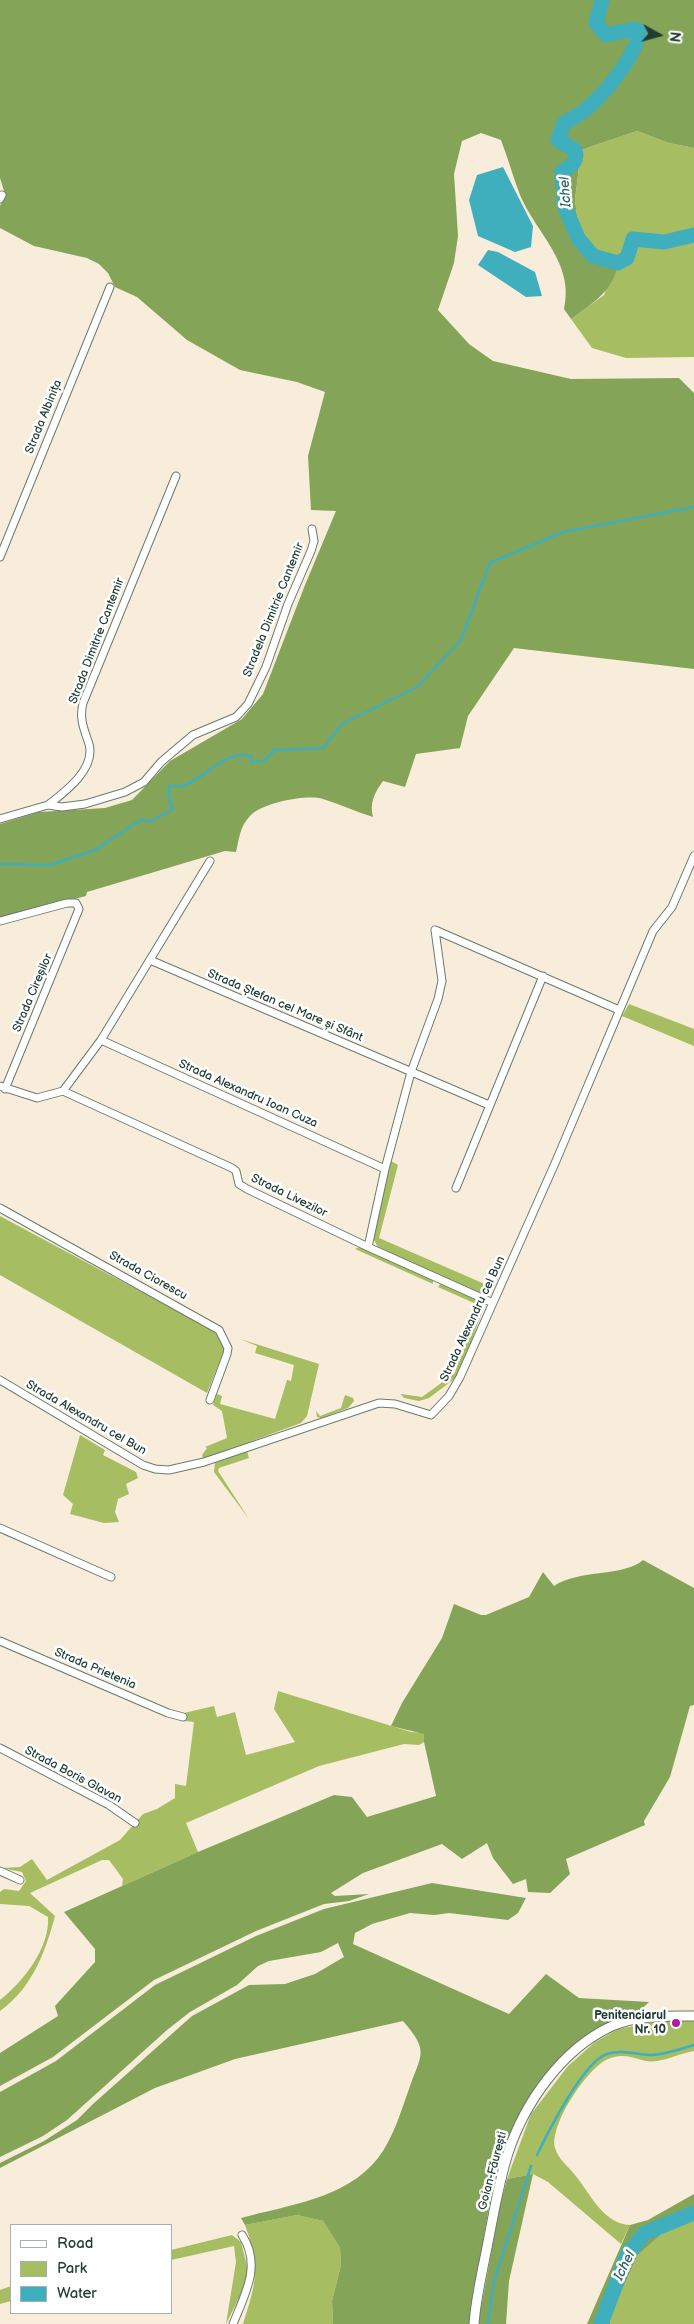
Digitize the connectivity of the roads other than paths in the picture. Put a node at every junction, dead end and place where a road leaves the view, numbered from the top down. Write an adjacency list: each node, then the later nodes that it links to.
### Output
1 (110, 287): 4 (street, Strada Albinița)
2 (176, 476): 5 (street, Strada Dimitrie Cantemir)
3 (312, 529): 5 (street, Stradela Dimitrie Cantemir)
4 (0, 557)
5 (48, 805): 6 (street)
6 (0, 819)
7 (694, 856): 12 (street, Strada Alexandru cel Bun)
8 (210, 861): 10 (street)
9 (0, 921): 15 (street, Strada Cireșilor)
10 (150, 960): 13 (street); 14 (street, Strada Ștefan cel Mare și Sfânt)
11 (543, 976): 12 (street); 14 (street); 17 (street)
12 (619, 1010): 22 (street, Strada Alexandru cel Bun)
13 (102, 1040): 16 (street); 18 (street, Strada Alexandru Ioan Cuza)
14 (411, 1072): 17 (street, Strada Ștefan cel Mare și Sfânt); 18 (street)
15 (3, 1088): 16 (street)
16 (63, 1091): 21 (street, Strada Livezilor)
17 (489, 1105): 19 (street)
18 (385, 1169): 21 (street)
19 (456, 1188)
20 (0, 1208): 24 (street, Strada Ciorescu)
21 (368, 1247): 22 (street, Strada Livezilor)
22 (493, 1303): 23 (street, Strada Alexandru cel Bun)
23 (0, 1380)
24 (210, 1400)
25 (0, 1528): 26 (street)
26 (111, 1577)
27 (0, 1640): 28 (street, Strada Prietenia)
28 (182, 1716)
29 (0, 1748): 30 (street, Strada Boris Glavan)
30 (135, 1824)
31 (0, 1871): 32 (street)
32 (20, 1880)
33 (694, 2016): 36 (street, Goian-Făurești)
34 (242, 2234): 35 (street)
35 (233, 2324)
36 (474, 2324)

